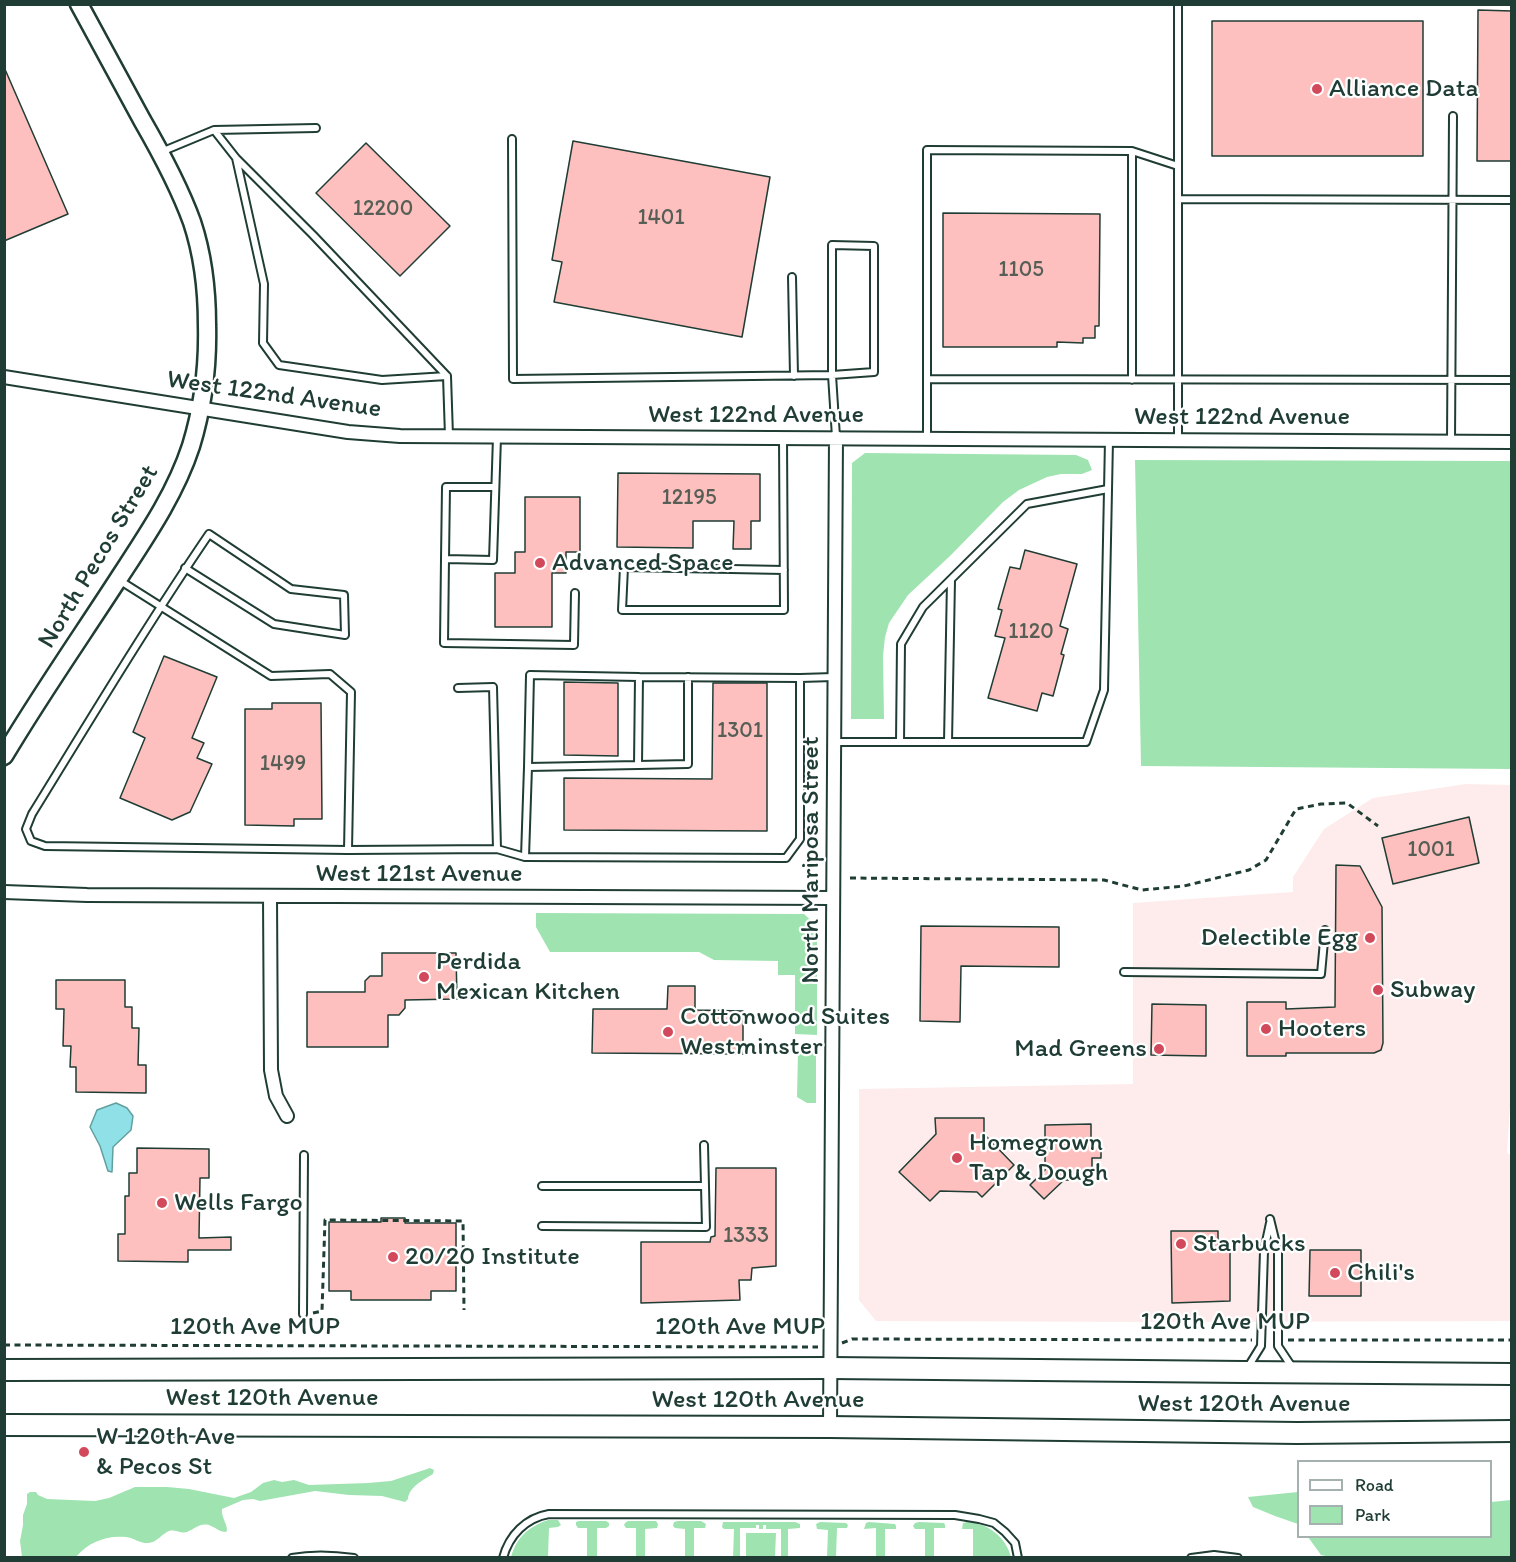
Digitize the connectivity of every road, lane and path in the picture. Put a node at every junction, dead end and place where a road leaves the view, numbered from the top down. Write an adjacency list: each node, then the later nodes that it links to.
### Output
1 (79, 4): 8 (street, North Pecos Street)
2 (1178, 4): 10 (lane)
3 (1453, 116): 12 (lane)
4 (316, 128): 5 (lane)
5 (214, 130): 8 (lane); 9 (lane)
6 (512, 139): 17 (lane)
7 (1132, 151): 10 (lane); 19 (lane); 20 (lane)
8 (160, 152): 24 (street, North Pecos Street)
9 (236, 158): 16 (lane); 16 (lane)
10 (1178, 166): 11 (lane)
11 (1178, 199): 12 (lane); 21 (lane)
12 (1452, 200): 13 (lane); 23 (lane)
13 (1512, 200)
14 (792, 277): 17 (lane)
15 (832, 375): 15 (lane); 17 (lane); 28 (lane)
16 (447, 376): 25 (lane)
17 (794, 376)
18 (4, 377): 24 (street, West 122nd Avenue)
19 (927, 379): 20 (lane); 29 (lane)
20 (1132, 380): 21 (lane)
21 (1178, 380): 23 (lane); 31 (lane)
22 (1512, 380): 23 (lane)
23 (1452, 381): 32 (lane)
24 (201, 408): 25 (street, West 122nd Avenue); 39 (street, North Pecos Street)
25 (449, 436): 26 (street, West 122nd Avenue)
26 (496, 436): 27 (street, West 122nd Avenue); 34 (lane)
27 (783, 437): 28 (street, West 122nd Avenue); 38 (lane)
28 (836, 437): 29 (street, West 122nd Avenue); 45 (street, North Mariposa Street)
29 (927, 438): 30 (street, West 122nd Avenue)
30 (1109, 439): 31 (street, West 122nd Avenue); 35 (lane)
31 (1178, 440): 32 (street, West 122nd Avenue)
32 (1451, 441): 33 (street, West 122nd Avenue)
33 (1512, 442)
34 (495, 487): 36 (lane); 36 (lane)
35 (1108, 489): 40 (lane); 50 (lane)
36 (445, 559): 41 (lane)
37 (185, 568): 37 (lane); 42 (lane)
38 (784, 570): 38 (lane)
39 (118, 579): 42 (lane); 51 (street, North Pecos Street)
40 (951, 580): 49 (lane); 50 (lane)
41 (575, 593)
42 (160, 606): 56 (lane); 56 (lane)
43 (639, 677): 44 (lane); 52 (lane); 53 (lane)
44 (688, 677): 46 (lane); 52 (lane)
45 (834, 677): 46 (lane); 48 (street, North Mariposa Street)
46 (800, 678): 57 (lane)
47 (458, 688): 55 (lane)
48 (834, 742): 49 (lane); 61 (street, North Mariposa Street)
49 (900, 742): 50 (lane)
50 (948, 742)
51 (4, 756)
52 (638, 765): 53 (lane)
53 (528, 767): 57 (lane)
54 (1378, 826): 58 (path)
55 (497, 849): 56 (lane); 57 (lane)
56 (348, 850)
57 (525, 857)
58 (850, 878)
59 (4, 892): 60 (street, West 121st Avenue)
60 (270, 896): 61 (street, West 121st Avenue); 64 (street)
61 (833, 898): 77 (street, North Mariposa Street)
62 (1325, 930): 63 (lane)
63 (1124, 972)
64 (287, 1116)
65 (704, 1144): 68 (lane)
66 (304, 1155): 72 (lane)
67 (543, 1186): 68 (lane)
68 (705, 1186): 69 (lane)
69 (542, 1226)
70 (464, 1310): 71 (path)
71 (322, 1311)
72 (303, 1314)
73 (1261, 1340): 74 (lane); 77 (path, 120th Ave MUP); 80 (lane)
74 (1278, 1340): 75 (path, 120th Ave MUP); 81 (lane)
75 (1512, 1340)
76 (4, 1345): 77 (path, 120th Ave MUP)
77 (831, 1347): 78 (street, North Mariposa Street)
78 (831, 1368): 79 (main road, West 120th Avenue); 80 (main road, West 120th Avenue); 84 (street, North Mariposa Street)
79 (4, 1370)
80 (1244, 1372): 81 (main road, West 120th Avenue)
81 (1296, 1373): 82 (main road, West 120th Avenue)
82 (1512, 1374)
83 (4, 1425): 84 (main road, West 120th Avenue)
84 (830, 1427): 85 (main road, West 120th Avenue)
85 (1508, 1432)
86 (292, 1557): 87 (lane)
87 (354, 1557)
88 (503, 1557): 89 (lane)
89 (1018, 1557)
90 (1191, 1557): 91 (lane)
91 (1238, 1557)

